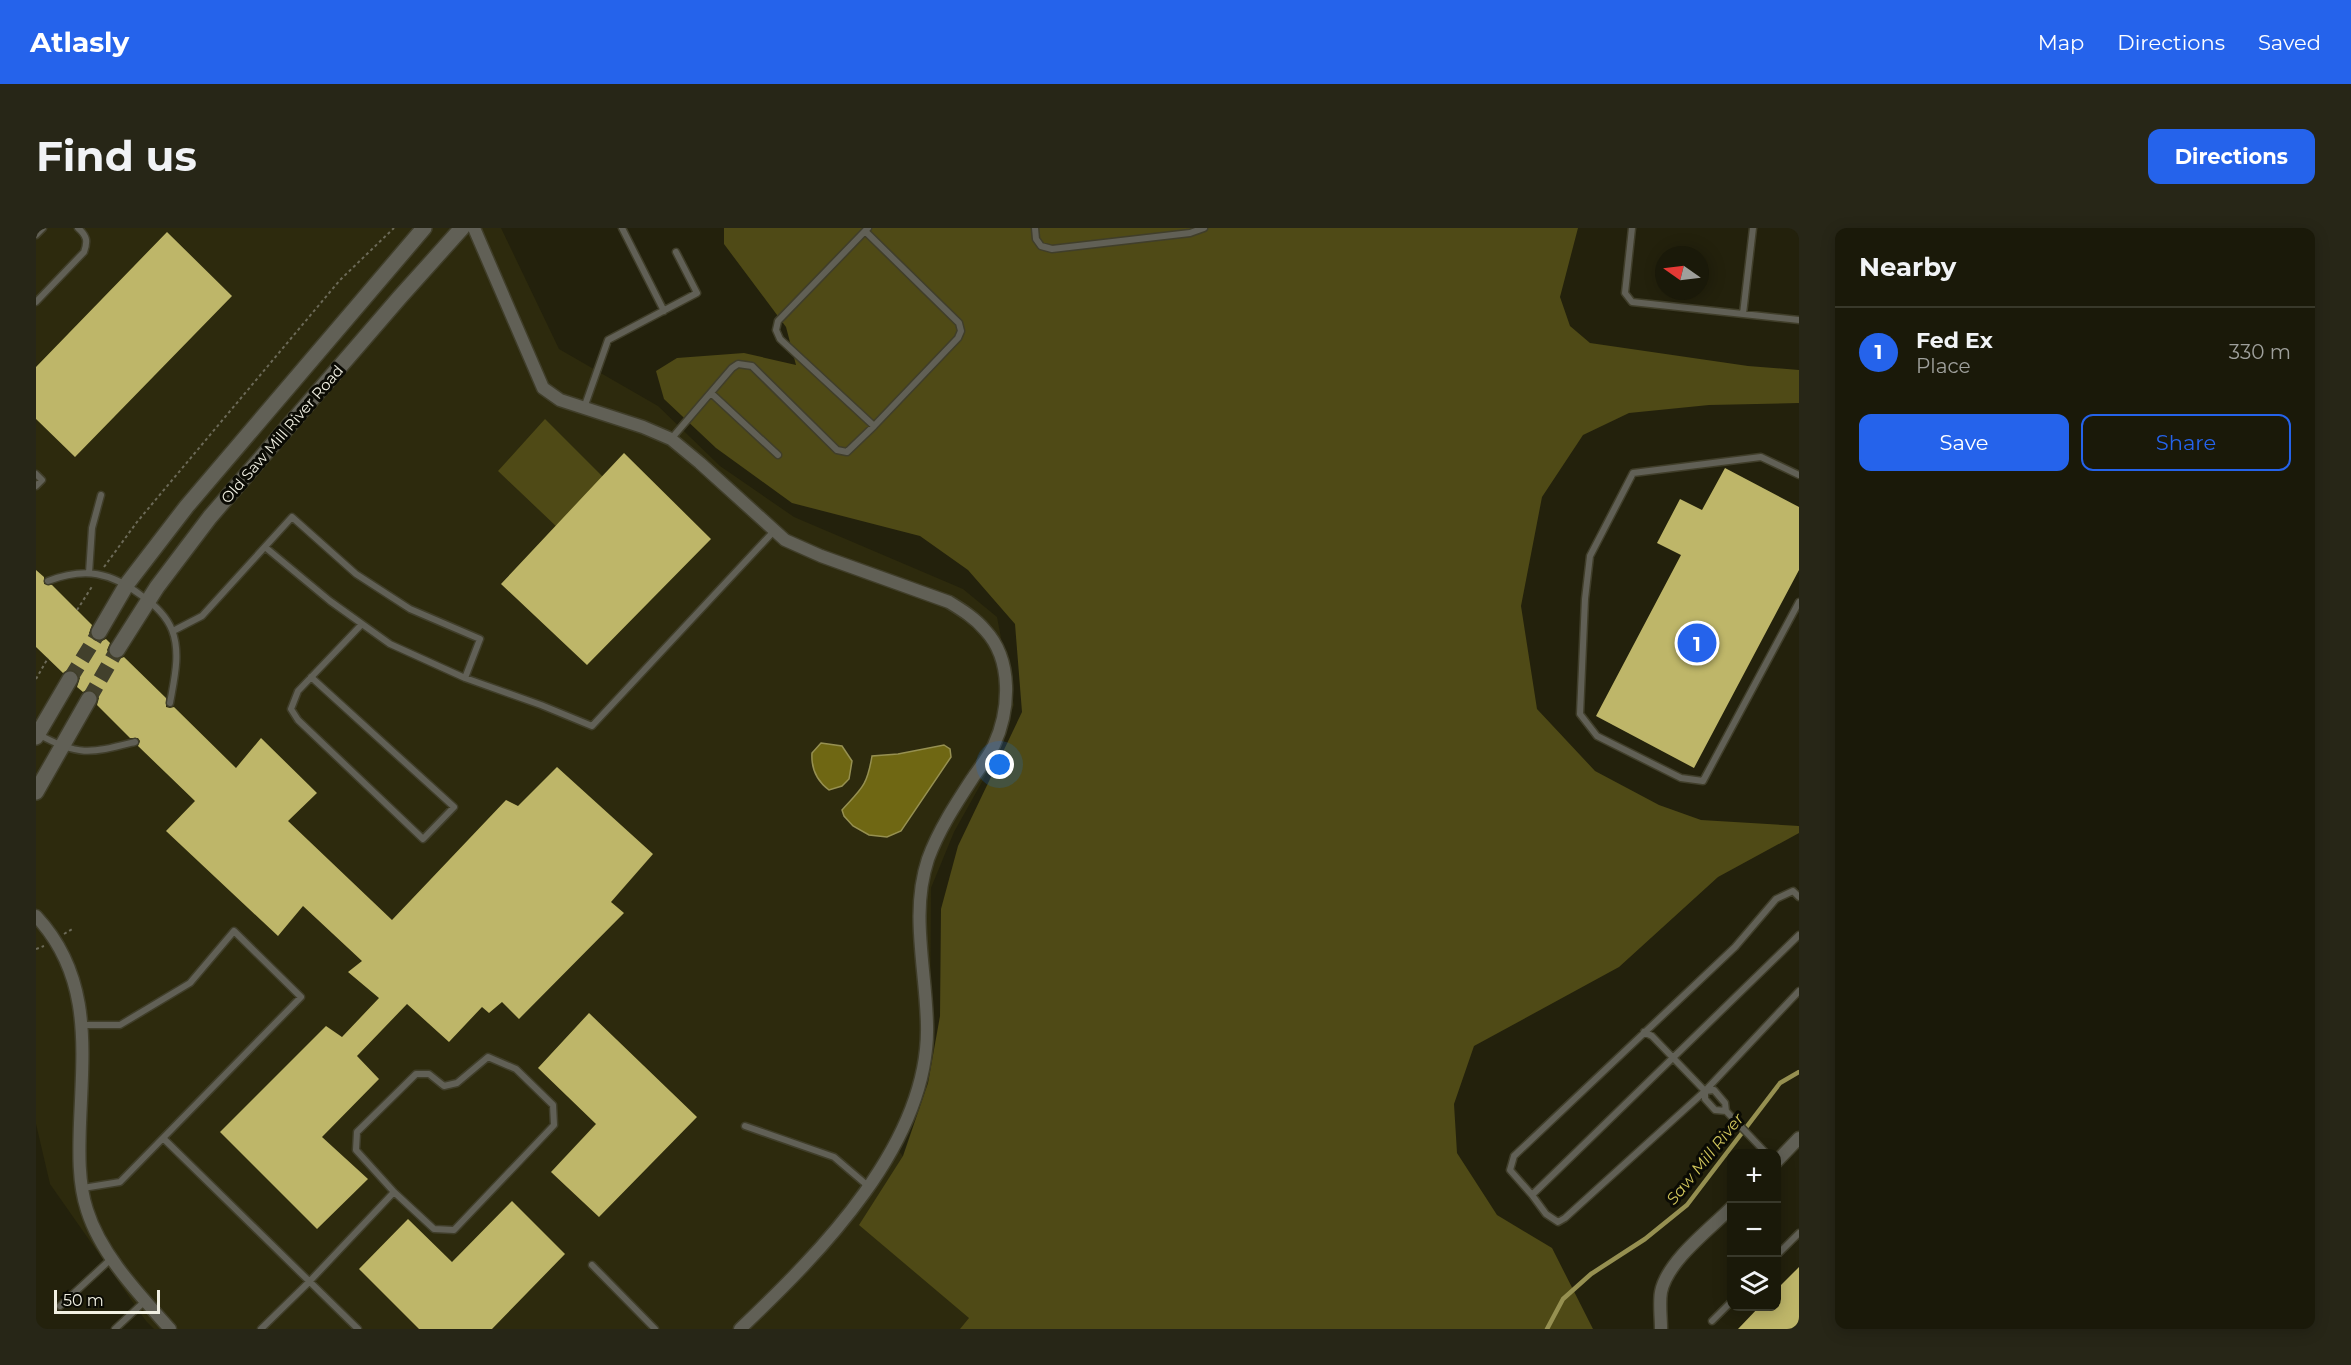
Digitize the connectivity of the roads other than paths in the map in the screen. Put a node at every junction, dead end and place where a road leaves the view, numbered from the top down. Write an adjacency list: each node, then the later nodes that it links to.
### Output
1 (43, 228): 12 (lane)
2 (78, 228): 14 (lane)
3 (424, 228): 31 (street, Old Saw Mill River Road)
4 (462, 228): 32 (street, Old Saw Mill River Road)
5 (474, 228): 19 (street)
6 (622, 228): 15 (lane)
7 (1035, 228): 8 (lane)
8 (1204, 228)
9 (1632, 228): 16 (lane)
10 (1754, 228): 16 (lane)
11 (866, 229): 20 (lane); 20 (lane)
12 (36, 236)
13 (676, 252): 15 (lane)
14 (36, 302)
15 (664, 311): 19 (lane)
16 (1743, 314): 17 (lane)
17 (1799, 320)
18 (711, 393): 20 (lane); 21 (lane); 22 (lane)
19 (584, 409): 21 (street)
20 (874, 426)
21 (671, 440): 27 (street)
22 (778, 455)
23 (36, 474): 25 (lane)
24 (1799, 475): 33 (lane)
25 (36, 486)
26 (101, 495): 29 (lane)
27 (775, 531): 39 (lane); 61 (street)
28 (265, 547): 34 (lane); 36 (lane); 39 (lane)
29 (89, 573): 30 (lane); 31 (lane)
30 (48, 581)
31 (127, 584): 32 (lane); 35 (street, Old Saw Mill River Road)
32 (148, 600): 36 (lane); 37 (street, Old Saw Mill River Road)
33 (1799, 603)
34 (362, 624): 38 (lane); 39 (lane)
35 (99, 632)
36 (173, 632): 42 (lane)
37 (117, 650)
38 (311, 677): 38 (lane)
39 (465, 678)
40 (70, 680): 43 (street)
41 (89, 699): 45 (street)
42 (170, 703)
43 (37, 734): 45 (lane)
44 (135, 742): 45 (lane)
45 (61, 747): 46 (street)
46 (36, 792)
47 (1799, 897): 52 (lane)
48 (36, 916): 51 (street)
49 (1799, 935): 53 (lane)
50 (1799, 991): 54 (lane)
51 (82, 1025): 58 (lane); 62 (street)
52 (1644, 1032): 53 (lane); 64 (lane)
53 (1674, 1058): 54 (lane); 64 (lane)
54 (1705, 1091): 55 (lane); 55 (lane); 64 (lane)
55 (1726, 1111): 59 (lane)
56 (745, 1126): 61 (lane)
57 (1799, 1138): 60 (street)
58 (164, 1139): 62 (lane); 70 (lane)
59 (1763, 1149)
60 (1781, 1157)
61 (869, 1186): 80 (street)
62 (83, 1188): 68 (street)
63 (394, 1192): 63 (lane); 70 (lane)
64 (1532, 1195)
65 (1727, 1211): 81 (street)
66 (1799, 1233): 67 (lane)
67 (1781, 1251)
68 (112, 1258): 71 (street); 73 (lane)
69 (592, 1265): 79 (lane)
70 (309, 1282): 77 (lane); 78 (lane)
71 (145, 1301): 75 (lane); 76 (street)
72 (1727, 1305): 74 (lane)
73 (60, 1306)
74 (1712, 1321)
75 (115, 1329)
76 (170, 1329)
77 (261, 1329)
78 (358, 1329)
79 (655, 1329)
80 (740, 1329)
81 (1661, 1329)

